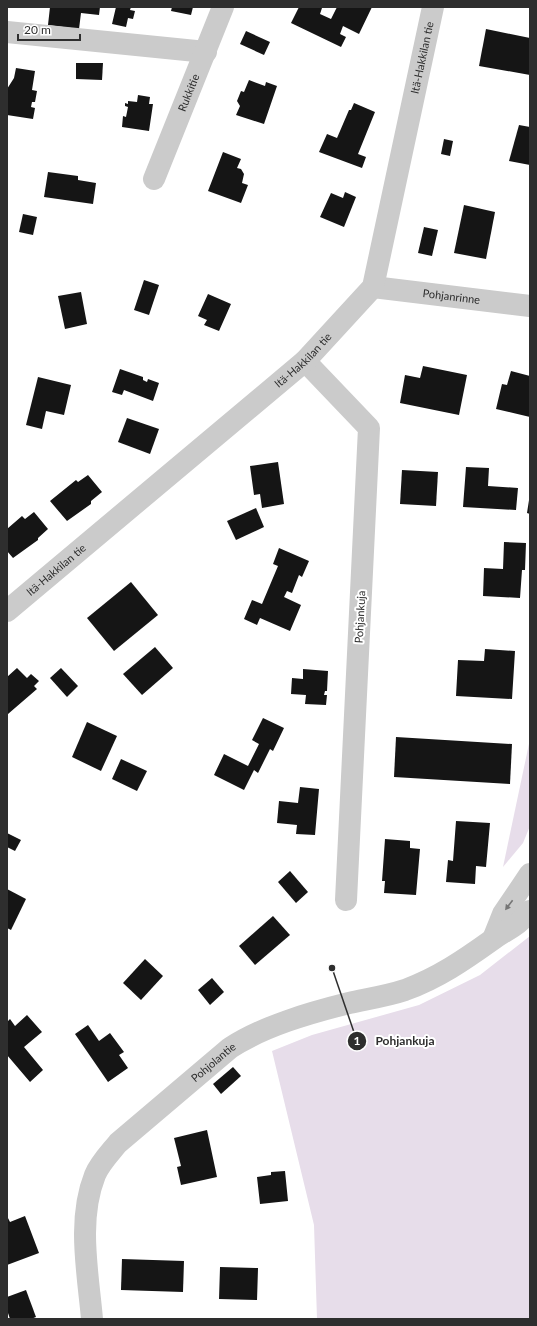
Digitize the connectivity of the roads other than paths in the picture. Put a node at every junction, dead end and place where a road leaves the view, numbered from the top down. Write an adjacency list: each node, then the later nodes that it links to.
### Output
1 (223, 7): 4 (street, Rukkitie)
2 (433, 7): 6 (street, Itä-Hakkilan tie)
3 (7, 32): 4 (street)
4 (206, 52): 5 (street, Rukkitie)
5 (154, 179)
6 (373, 287): 7 (street, Pohjanrinne); 8 (street, Itä-Hakkilan tie)
7 (530, 306)
8 (304, 360): 9 (street, Itä-Hakkilan tie); 11 (street, Pohjankuja)
9 (7, 611)
10 (530, 874): 13 (street, one-way to 13)
11 (346, 900)
12 (530, 911): 13 (street, Pohjolantie)
13 (493, 939): 14 (street, Pohjolantie)
14 (92, 1319)

